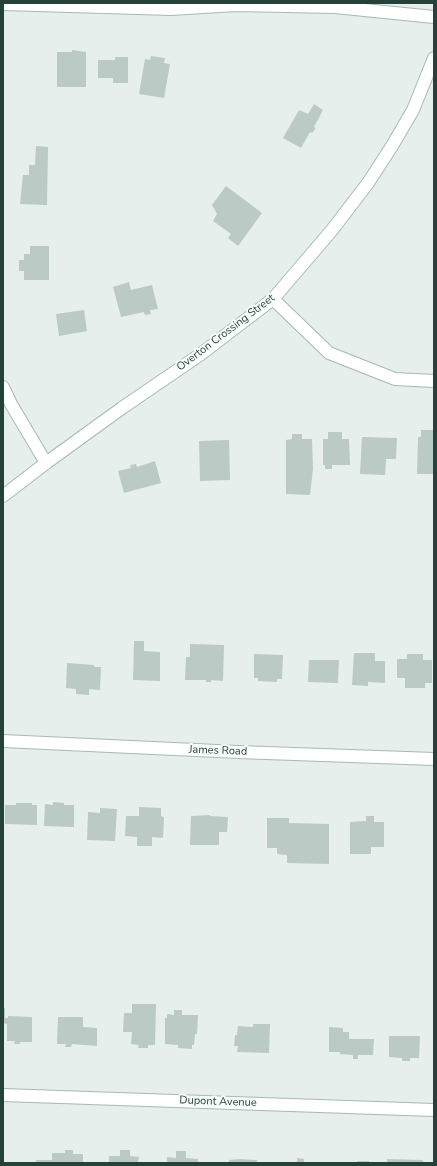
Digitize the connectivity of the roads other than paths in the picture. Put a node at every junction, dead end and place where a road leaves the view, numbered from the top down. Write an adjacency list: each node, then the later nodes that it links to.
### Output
1 (3, 4): 2 (street)
2 (434, 17)
3 (434, 58): 4 (street, Overton Crossing Street)
4 (273, 299): 5 (street); 7 (street, Overton Crossing Street)
5 (434, 381)
6 (3, 387): 7 (street)
7 (46, 462): 8 (street, Overton Crossing Street)
8 (3, 496)
9 (3, 741): 10 (street, James Road)
10 (434, 759)
11 (3, 1095): 12 (street, Dupont Avenue)
12 (434, 1110)

